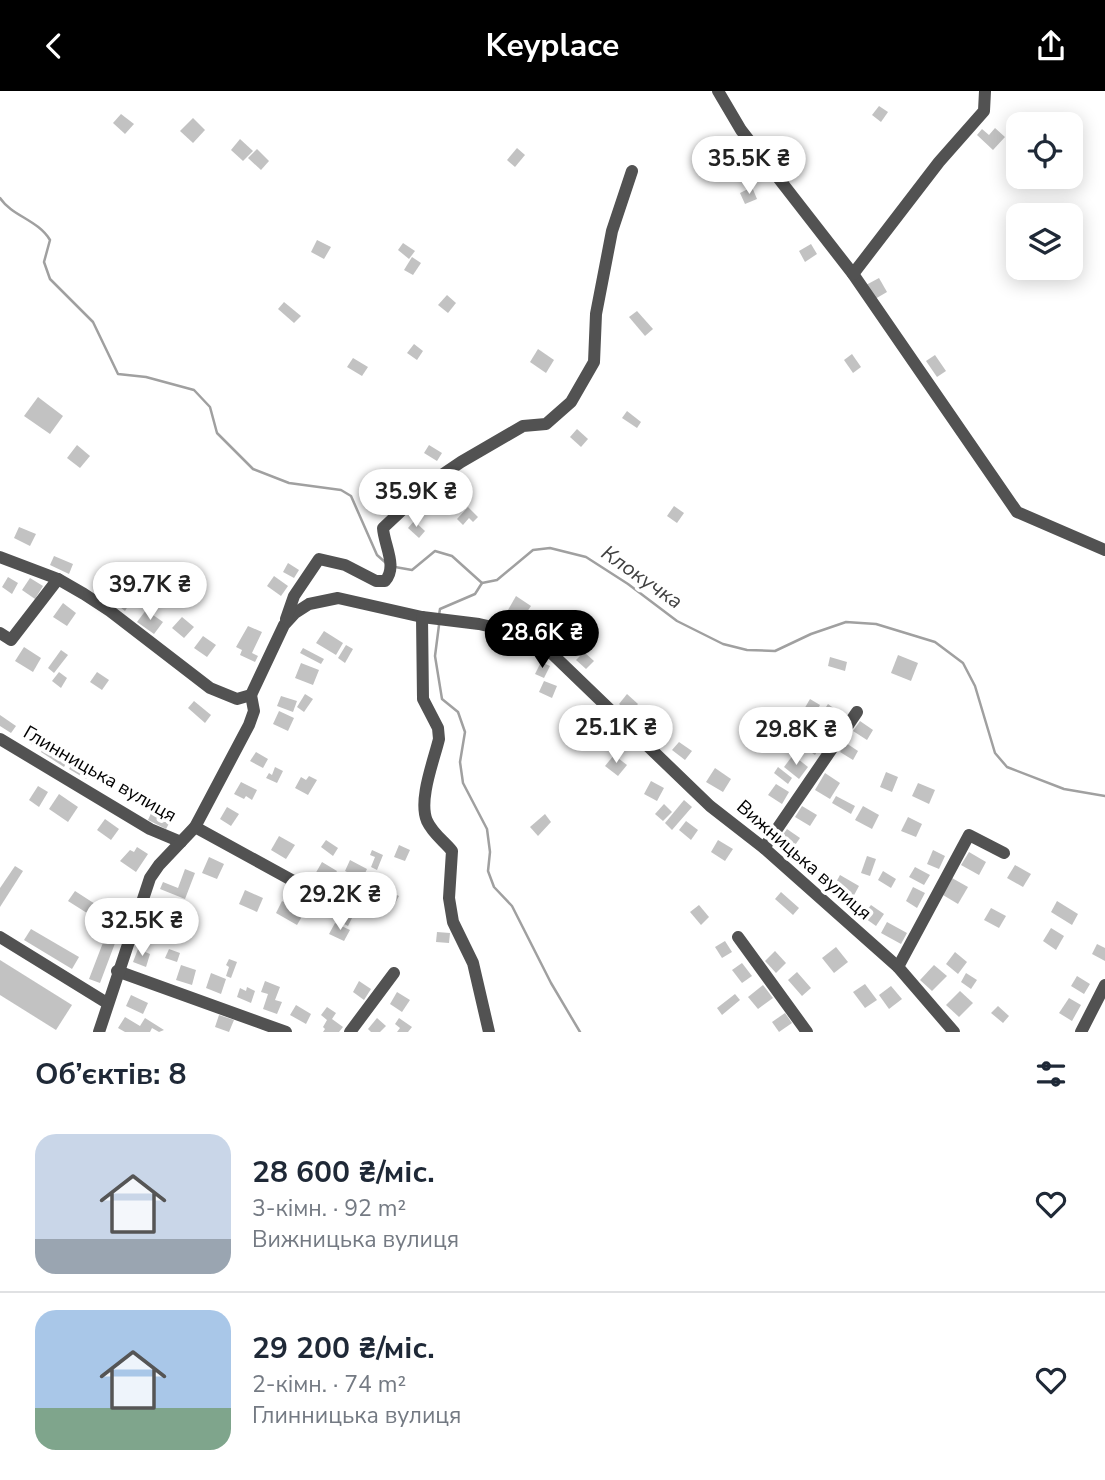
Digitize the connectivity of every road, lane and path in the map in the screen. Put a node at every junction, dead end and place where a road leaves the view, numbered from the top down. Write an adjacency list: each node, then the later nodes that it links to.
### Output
1 (719, 91): 4 (street)
2 (985, 91): 4 (street)
3 (632, 171): 9 (street)
4 (853, 274): 5 (street)
5 (1105, 550)
6 (0, 557): 7 (street)
7 (58, 579): 10 (street); 11 (street)
8 (426, 618): 9 (street, Вижницька вулиця); 16 (street, Вижницька вулиця); 29 (street)
9 (284, 625): 11 (street, Вижницька вулиця)
10 (0, 633)
11 (251, 695): 14 (street, Вижницька вулиця)
12 (857, 712): 16 (street)
13 (0, 739): 15 (street, Глинницька вулиця)
14 (195, 827): 15 (street, Вижницька вулиця); 18 (street, Глинницька вулиця)
15 (181, 842): 22 (street, Вижницька вулиця)
16 (764, 848): 21 (street, Вижницька вулиця)
17 (1004, 853): 21 (street)
18 (328, 900)
19 (0, 937): 25 (street)
20 (738, 937): 30 (street)
21 (898, 967): 31 (street, Вижницька вулиця)
22 (117, 971): 25 (street, Вижницька вулиця); 27 (street)
23 (394, 973): 28 (street)
24 (1105, 985): 32 (street)
25 (107, 1003): 26 (street, Вижницька вулиця)
26 (99, 1032)
27 (286, 1032)
28 (350, 1032)
29 (489, 1032)
30 (807, 1032)
31 (954, 1032)
32 (1081, 1032)

